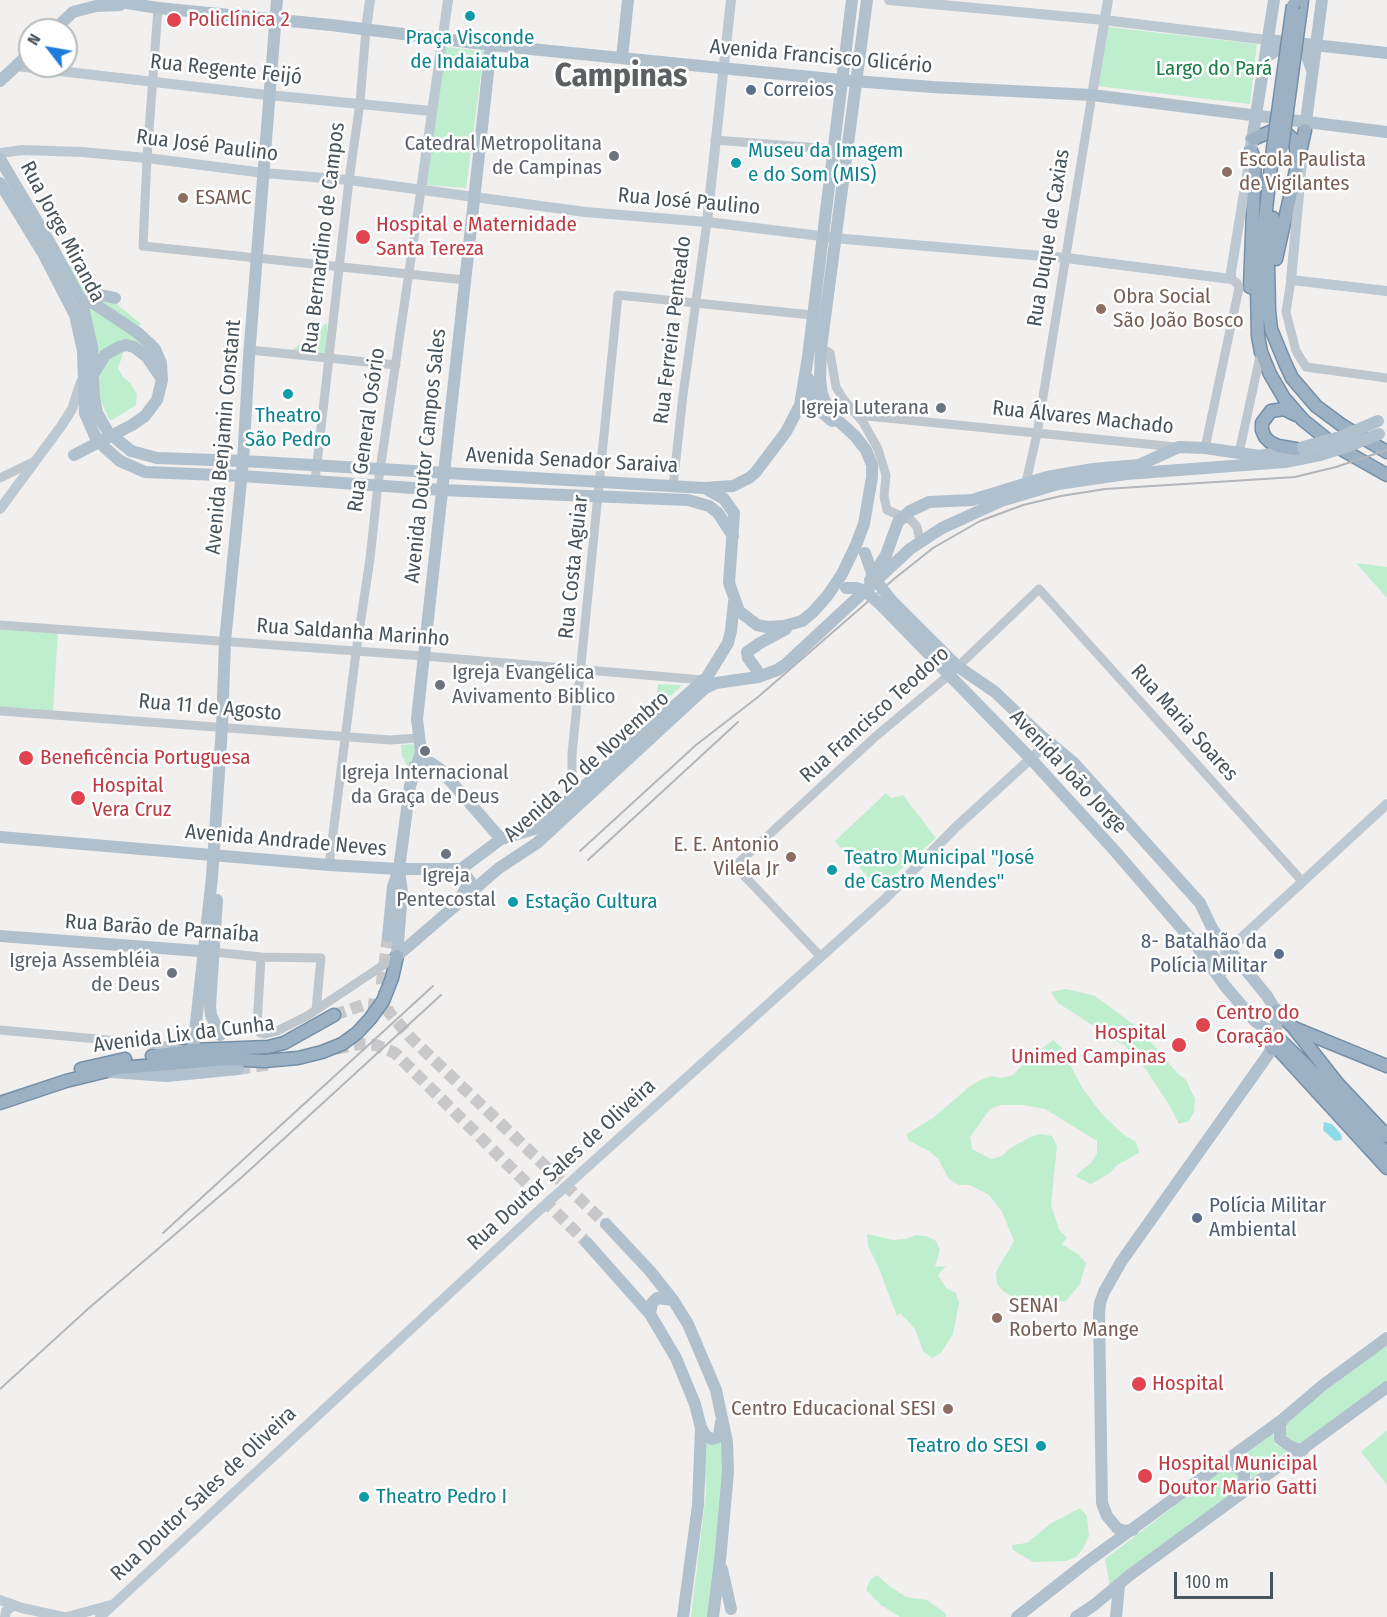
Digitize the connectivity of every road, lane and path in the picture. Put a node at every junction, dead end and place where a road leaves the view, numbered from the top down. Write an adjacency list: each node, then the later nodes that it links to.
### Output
1 (109, 0): 14 (main road, Avenida Francisco Glicério)
2 (277, 0): 17 (main road, Avenida Benjamin Constant)
3 (370, 0): 19 (main road, Rua Bernardino de Campos)
4 (448, 0): 20 (main road, Rua General Osório)
5 (628, 0): 25 (main road)
6 (731, 0): 28 (main road, Rua Ferreira Penteado)
7 (852, 0): 30 (main road)
8 (867, 0): 33 (main road)
9 (889, 0): 18 (main road)
10 (1108, 0): 18 (main road, Rua Duque de Caxias)
11 (1274, 0): 21 (main road)
12 (1322, 0): 23 (main road)
13 (158, 4): 14 (main road, Avenida Francisco Glicério); 17 (main road, Avenida Francisco Glicério); 32 (street)
14 (134, 5): 16 (main road)
15 (1300, 5): 45 (highway, bridge)
16 (67, 18)
17 (276, 19): 19 (main road, Avenida Francisco Glicério); 35 (main road, Avenida Benjamin Constant)
18 (1104, 20): 21 (main road); 36 (main road, Rua Duque de Caxias)
19 (366, 29): 20 (main road, Avenida Francisco Glicério); 37 (street, Rua Bernardino de Campos)
20 (442, 39): 22 (main road, Avenida Francisco Glicério); 38 (main road, Rua General Osório)
21 (1268, 40): 23 (main road); 26 (main road)
22 (491, 45): 25 (main road, Avenida Francisco Glicério); 55 (main road, Avenida Doutor Campos Sales)
23 (1316, 45): 24 (main road); 29 (main road)
24 (1387, 53)
25 (622, 58): 28 (main road, Avenida Francisco Glicério)
26 (1265, 58): 29 (main road); 34 (main road)
27 (16, 66): 31 (main road); 32 (main road, Rua Regente Feijó)
28 (724, 67): 30 (main road, Avenida Francisco Glicério); 43 (main road, Rua Ferreira Penteado)
29 (1312, 71): 41 (main road)
30 (842, 80): 33 (main road, Avenida Francisco Glicério); 46 (main road)
31 (0, 81)
32 (153, 81): 35 (main road, Rua Regente Feijó); 48 (street)
33 (856, 81): 36 (main road, Avenida Francisco Glicério); 58 (main road)
34 (1260, 93): 39 (main road); 40 (main road)
35 (270, 95): 37 (main road, Rua Regente Feijó); 51 (main road, Avenida Benjamin Constant)
36 (1092, 95): 39 (main road, Avenida Francisco Glicério); 60 (street, Rua Duque de Caxias)
37 (360, 103): 38 (main road, Rua Regente Feijó); 52 (street, Rua Bernardino de Campos)
38 (431, 111): 54 (main road, Rua General Osório)
39 (1257, 115): 40 (main road, Avenida Francisco Glicério); 44 (main road)
40 (1272, 117): 41 (main road, Avenida Francisco Glicério)
41 (1306, 126): 42 (main road, Avenida Francisco Glicério); 50 (highway); 65 (main road)
42 (1387, 132)
43 (715, 140): 46 (street); 56 (main road, Rua Ferreira Penteado)
44 (1252, 145): 50 (highway); 63 (main road); 73 (highway)
45 (1278, 148): 72 (highway); 73 (highway)
46 (833, 149): 57 (main road)
47 (0, 153): 48 (main road, Rua José Paulino)
48 (147, 158): 51 (main road, Rua José Paulino); 59 (street)
49 (0, 159): 68 (main road, Rua Jorge Miranda)
50 (1297, 163): 72 (highway)
51 (264, 173): 52 (main road, Rua José Paulino); 59 (main road, Avenida Benjamin Constant)
52 (349, 180): 54 (main road, Rua José Paulino); 61 (street, Rua Bernardino de Campos)
53 (0, 183): 70 (main road, Rua Jorge Miranda)
54 (420, 190): 55 (main road, Rua José Paulino); 62 (street, Rua General Osório)
55 (474, 197): 56 (main road, Rua José Paulino); 64 (main road, Avenida Doutor Campos Sales)
56 (707, 222): 57 (main road, Rua José Paulino); 69 (street, Rua Ferreira Penteado)
57 (822, 236): 58 (main road, Rua José Paulino); 71 (main road)
58 (836, 238): 60 (main road, Rua José Paulino); 74 (main road)
59 (258, 258): 61 (street); 75 (main road, Avenida Benjamin Constant)
60 (1066, 258): 63 (main road, Rua José Paulino); 88 (street, Rua Duque de Caxias)
61 (340, 267): 62 (street); 78 (street, Rua Bernardino de Campos)
62 (408, 274): 64 (street); 79 (street, Rua General Osório)
63 (1231, 279): 90 (street)
64 (465, 280): 100 (main road, Avenida Doutor Campos Sales)
65 (1291, 280): 66 (main road); 81 (street)
66 (1387, 291)
67 (115, 298): 68 (main road)
68 (85, 300): 70 (main road); 80 (main road, Rua Jorge Miranda); 82 (main road)
69 (695, 303): 71 (street); 104 (street, Rua Costa Aguiar); 108 (street, Rua Ferreira Penteado)
70 (75, 315): 80 (main road, Rua Jorge Miranda)
71 (812, 315): 77 (main road)
72 (1271, 329): 92 (highway)
73 (1258, 336): 76 (highway)
74 (821, 348): 84 (street); 87 (main road)
75 (250, 350): 78 (street); 96 (main road, Avenida Benjamin Constant)
76 (1261, 352): 85 (highway); 93 (street)
77 (808, 357): 87 (main road); 109 (main road, Avenida Senador Saraiva)
78 (329, 359): 79 (street); 97 (street, Rua Bernardino de Campos)
79 (396, 366): 98 (street, Rua General Osório)
80 (88, 375): 82 (main road); 83 (main road, Rua Jorge Miranda); 95 (main road); 102 (main road, Avenida Senador Saraiva, bridge)
81 (1387, 378)
82 (162, 380): 94 (main road)
83 (94, 397): 96 (main road, Avenida Senador Saraiva, bridge)
84 (857, 415): 88 (street, Rua Álvares Machado); 113 (street)
85 (1303, 420): 91 (highway); 101 (highway)
86 (1383, 426): 91 (main road, Rua Álvares Machado, bridge); 99 (main road, bridge)
87 (851, 432): 114 (main road)
88 (1036, 434): 89 (street, Rua Álvares Machado); 106 (street, Rua Duque de Caxias)
89 (1177, 448): 90 (main road, Rua Álvares Machado); 99 (main road); 106 (main road)
90 (1205, 448): 93 (main road, Rua Álvares Machado)
91 (1300, 448): 93 (main road, Rua Álvares Machado)
92 (1387, 452)
93 (1239, 453)
94 (74, 455)
95 (37, 460): 103 (street); 112 (main road)
96 (243, 461): 97 (main road, Avenida Senador Saraiva); 102 (main road, Avenida Benjamin Constant)
97 (317, 465): 98 (main road, Avenida Senador Saraiva); 105 (street, Rua Bernardino de Campos)
98 (381, 469): 100 (main road, Avenida Senador Saraiva); 107 (street, Rua General Osório)
99 (1179, 472): 116 (main road)
100 (445, 473): 104 (main road, Avenida Senador Saraiva); 110 (main road, Avenida Doutor Campos Sales)
101 (1387, 475)
102 (242, 476): 105 (main road, Avenida Senador Saraiva); 123 (main road, Avenida Benjamin Constant)
103 (0, 478)
104 (600, 480): 108 (main road, Avenida Senador Saraiva); 111 (street, Rua Costa Aguiar)
105 (315, 481): 107 (main road, Avenida Senador Saraiva)
106 (1026, 482): 113 (main road)
107 (378, 484): 110 (main road, Avenida Senador Saraiva); 124 (street, Rua General Osório)
108 (673, 486): 109 (main road, Avenida Senador Saraiva)
109 (704, 488): 115 (main road)
110 (442, 490): 111 (main road, Avenida Senador Saraiva); 125 (main road, Avenida Doutor Campos Sales)
111 (599, 497): 115 (main road, Avenida Senador Saraiva); 126 (street, Rua Costa Aguiar)
112 (0, 509)
113 (902, 517): 116 (street); 127 (main road)
114 (864, 524): 118 (main road); 120 (main road, Avenida João Jorge, bridge)
115 (733, 537): 119 (main road)
116 (920, 541): 129 (main road)
117 (1039, 589): 128 (street, Rua Francisco Teodoro); 147 (street, Rua Maria Soares)
118 (828, 595): 120 (main road, Avenida João Jorge, bridge); 121 (main road)
119 (734, 602): 121 (main road); 129 (main road)
120 (885, 602): 128 (main road, Avenida João Jorge)
121 (802, 621): 127 (main road)
122 (0, 625): 123 (street, Rua Saldanha Marinho)
123 (225, 641): 124 (street, Rua Saldanha Marinho); 131 (main road, Avenida Benjamin Constant)
124 (356, 652): 125 (street, Rua Saldanha Marinho); 132 (street, Rua General Osório)
125 (424, 657): 126 (street, Rua Saldanha Marinho); 133 (main road, Avenida Doutor Campos Sales)
126 (581, 669): 129 (street, Rua Saldanha Marinho); 137 (street, Rua Costa Aguiar)
127 (757, 670): 129 (main road)
128 (953, 670): 134 (main road, Avenida João Jorge); 135 (main road, Avenida João Jorge); 158 (street, Rua Francisco Teodoro)
129 (709, 680): 137 (main road, Avenida 20 de Novembro)
130 (0, 711): 131 (street, Rua 11 de Agosto)
131 (222, 727): 132 (street, Rua 11 de Agosto); 142 (main road, Avenida Benjamin Constant)
132 (345, 737): 133 (street, Rua 11 de Agosto); 143 (street, Rua General Osório)
133 (418, 738): 136 (main road, Avenida Doutor Campos Sales)
134 (1045, 739): 135 (main road, Avenida João Jorge); 149 (main road, Avenida João Jorge)
135 (1034, 756): 158 (main road, Rua Doutor Sales de Oliveira); 159 (main road, Avenida João Jorge)
136 (415, 766): 140 (main road); 145 (main road, Avenida Doutor Campos Sales)
137 (576, 800): 140 (main road, Avenida 20 de Novembro); 144 (main road, Avenida 20 de Novembro)
138 (1387, 804): 147 (main road)
139 (0, 837): 142 (main road, Avenida Andrade Neves)
140 (501, 839): 141 (main road, Avenida 20 de Novembro)
141 (484, 850): 144 (main road); 146 (main road, Avenida 20 de Novembro)
142 (214, 855): 143 (main road, Avenida Andrade Neves); 155 (main road, Avenida Benjamin Constant)
143 (329, 865): 145 (main road, Avenida Andrade Neves)
144 (499, 868): 150 (main road, Avenida 20 de Novembro)
145 (399, 869): 146 (main road, Avenida Andrade Neves); 152 (main road, Avenida Doutor Campos Sales); 156 (main road, Avenida Doutor Campos Sales)
146 (461, 869): 150 (main road)
147 (1302, 881): 154 (main road)
148 (1182, 893): 149 (main road)
149 (1200, 903): 154 (main road, Avenida João Jorge)
150 (450, 910): 156 (main road)
151 (0, 936): 155 (main road, Rua Barão de Parnaíba)
152 (388, 936)
153 (1203, 939): 159 (main road)
154 (1228, 951): 161 (main road, Avenida João Jorge)
155 (208, 952): 157 (street, Rua Barão de Parnaíba); 165 (main road, Avenida Benjamin Constant); 167 (main road, Avenida Benjamin Constant)
156 (397, 956): 160 (street); 170 (highway, Avenida Lix da Cunha)
157 (261, 957): 160 (street, Rua Barão de Parnaíba); 160 (street)
158 (821, 957): 194 (main road, Rua Doutor Sales de Oliveira)
159 (1238, 1002): 166 (main road, Avenida João Jorge)
160 (316, 1010)
161 (1276, 1011): 163 (highway, Avenida João Jorge); 166 (main road)
162 (334, 1015): 167 (highway, Avenida Lix da Cunha)
163 (1293, 1027): 168 (highway); 175 (highway)
164 (0, 1030): 167 (street)
165 (219, 1035)
166 (1274, 1043): 176 (highway); 177 (highway); 190 (main road)
167 (189, 1051): 171 (highway, Avenida Lix da Cunha)
168 (1387, 1066)
169 (238, 1069): 170 (main road, Avenida Lix da Cunha)
170 (107, 1072): 171 (highway, Avenida Lix da Cunha)
171 (37, 1086): 172 (highway, Avenida Lix da Cunha)
172 (16, 1094): 173 (highway, Avenida Lix da Cunha); 174 (highway, Avenida Lix da Cunha)
173 (0, 1095)
174 (0, 1103)
175 (1387, 1136)
176 (1387, 1154)
177 (1387, 1168)
178 (606, 1224): 180 (main road)
179 (587, 1243): 181 (main road)
180 (673, 1300): 181 (main road); 184 (main road)
181 (650, 1314): 186 (main road)
182 (1387, 1338): 185 (main road)
183 (1387, 1387): 187 (main road)
184 (722, 1416): 186 (main road); 191 (main road)
185 (1284, 1419): 187 (main road); 188 (main road)
186 (701, 1428): 201 (main road)
187 (1303, 1450): 189 (main road)
188 (1225, 1462): 189 (main road); 190 (main road)
189 (1236, 1497): 192 (main road)
190 (1133, 1530): 197 (main road)
191 (720, 1561): 196 (main road); 202 (main road)
192 (1119, 1585): 203 (main road); 204 (main road)
193 (0, 1600): 195 (main road)
194 (114, 1604): 199 (main road); 200 (main road, Rua Doutor Sales de Oliveira)
195 (14, 1605): 198 (main road); 199 (main road)
196 (731, 1609)
197 (1021, 1615)
198 (5, 1617)
199 (65, 1617)
200 (100, 1617)
201 (683, 1617)
202 (713, 1617)
203 (1076, 1617)
204 (1116, 1617)

